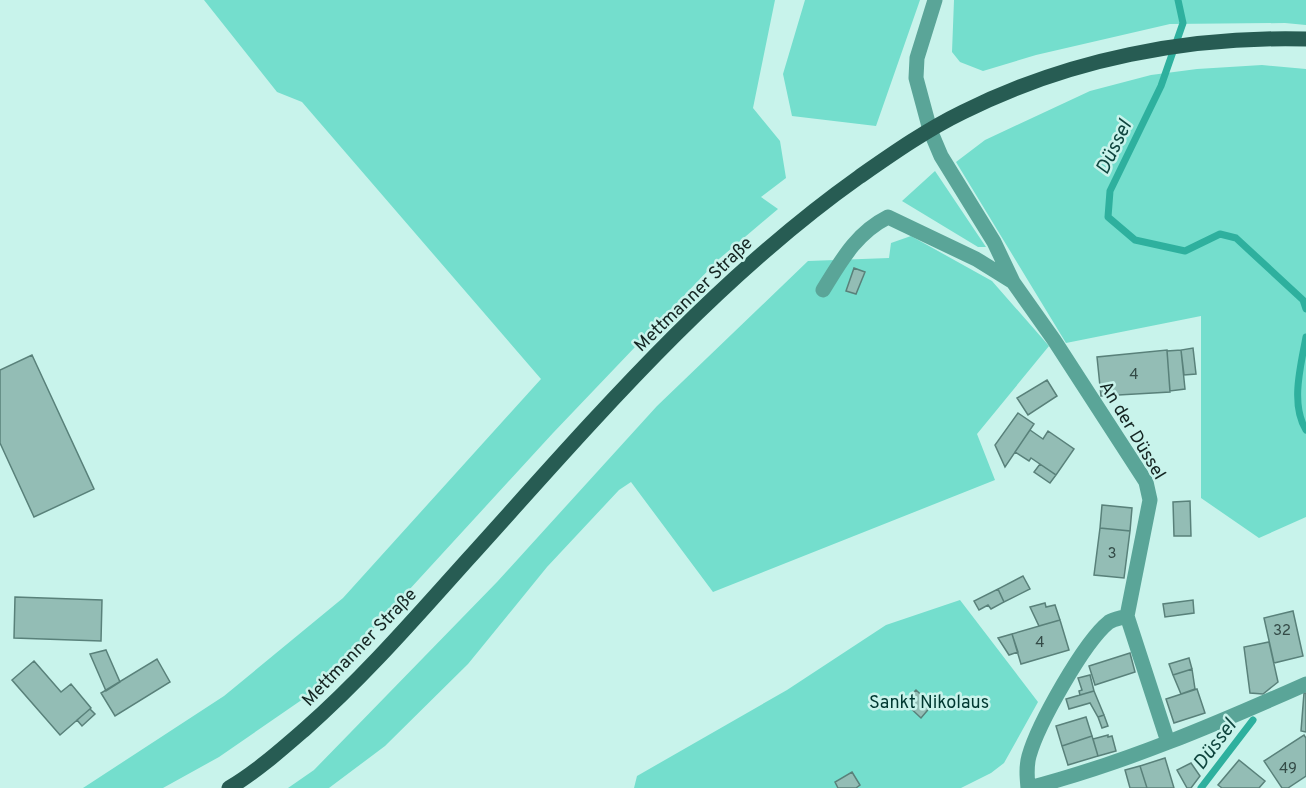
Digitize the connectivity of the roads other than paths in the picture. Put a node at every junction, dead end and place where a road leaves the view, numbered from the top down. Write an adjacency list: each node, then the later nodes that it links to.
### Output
1 (935, 0): 3 (street, An der Düssel)
2 (1306, 39): 3 (main road, Mettmanner Straße)
3 (930, 130): 4 (street, An der Düssel); 9 (main road, Mettmanner Straße)
4 (1013, 282): 5 (street, An der Düssel); 6 (street, An der Düssel)
5 (823, 290)
6 (1127, 616): 8 (street); 10 (street)
7 (1306, 684): 8 (street)
8 (1168, 742): 10 (street)
9 (229, 788)
10 (1028, 788)

